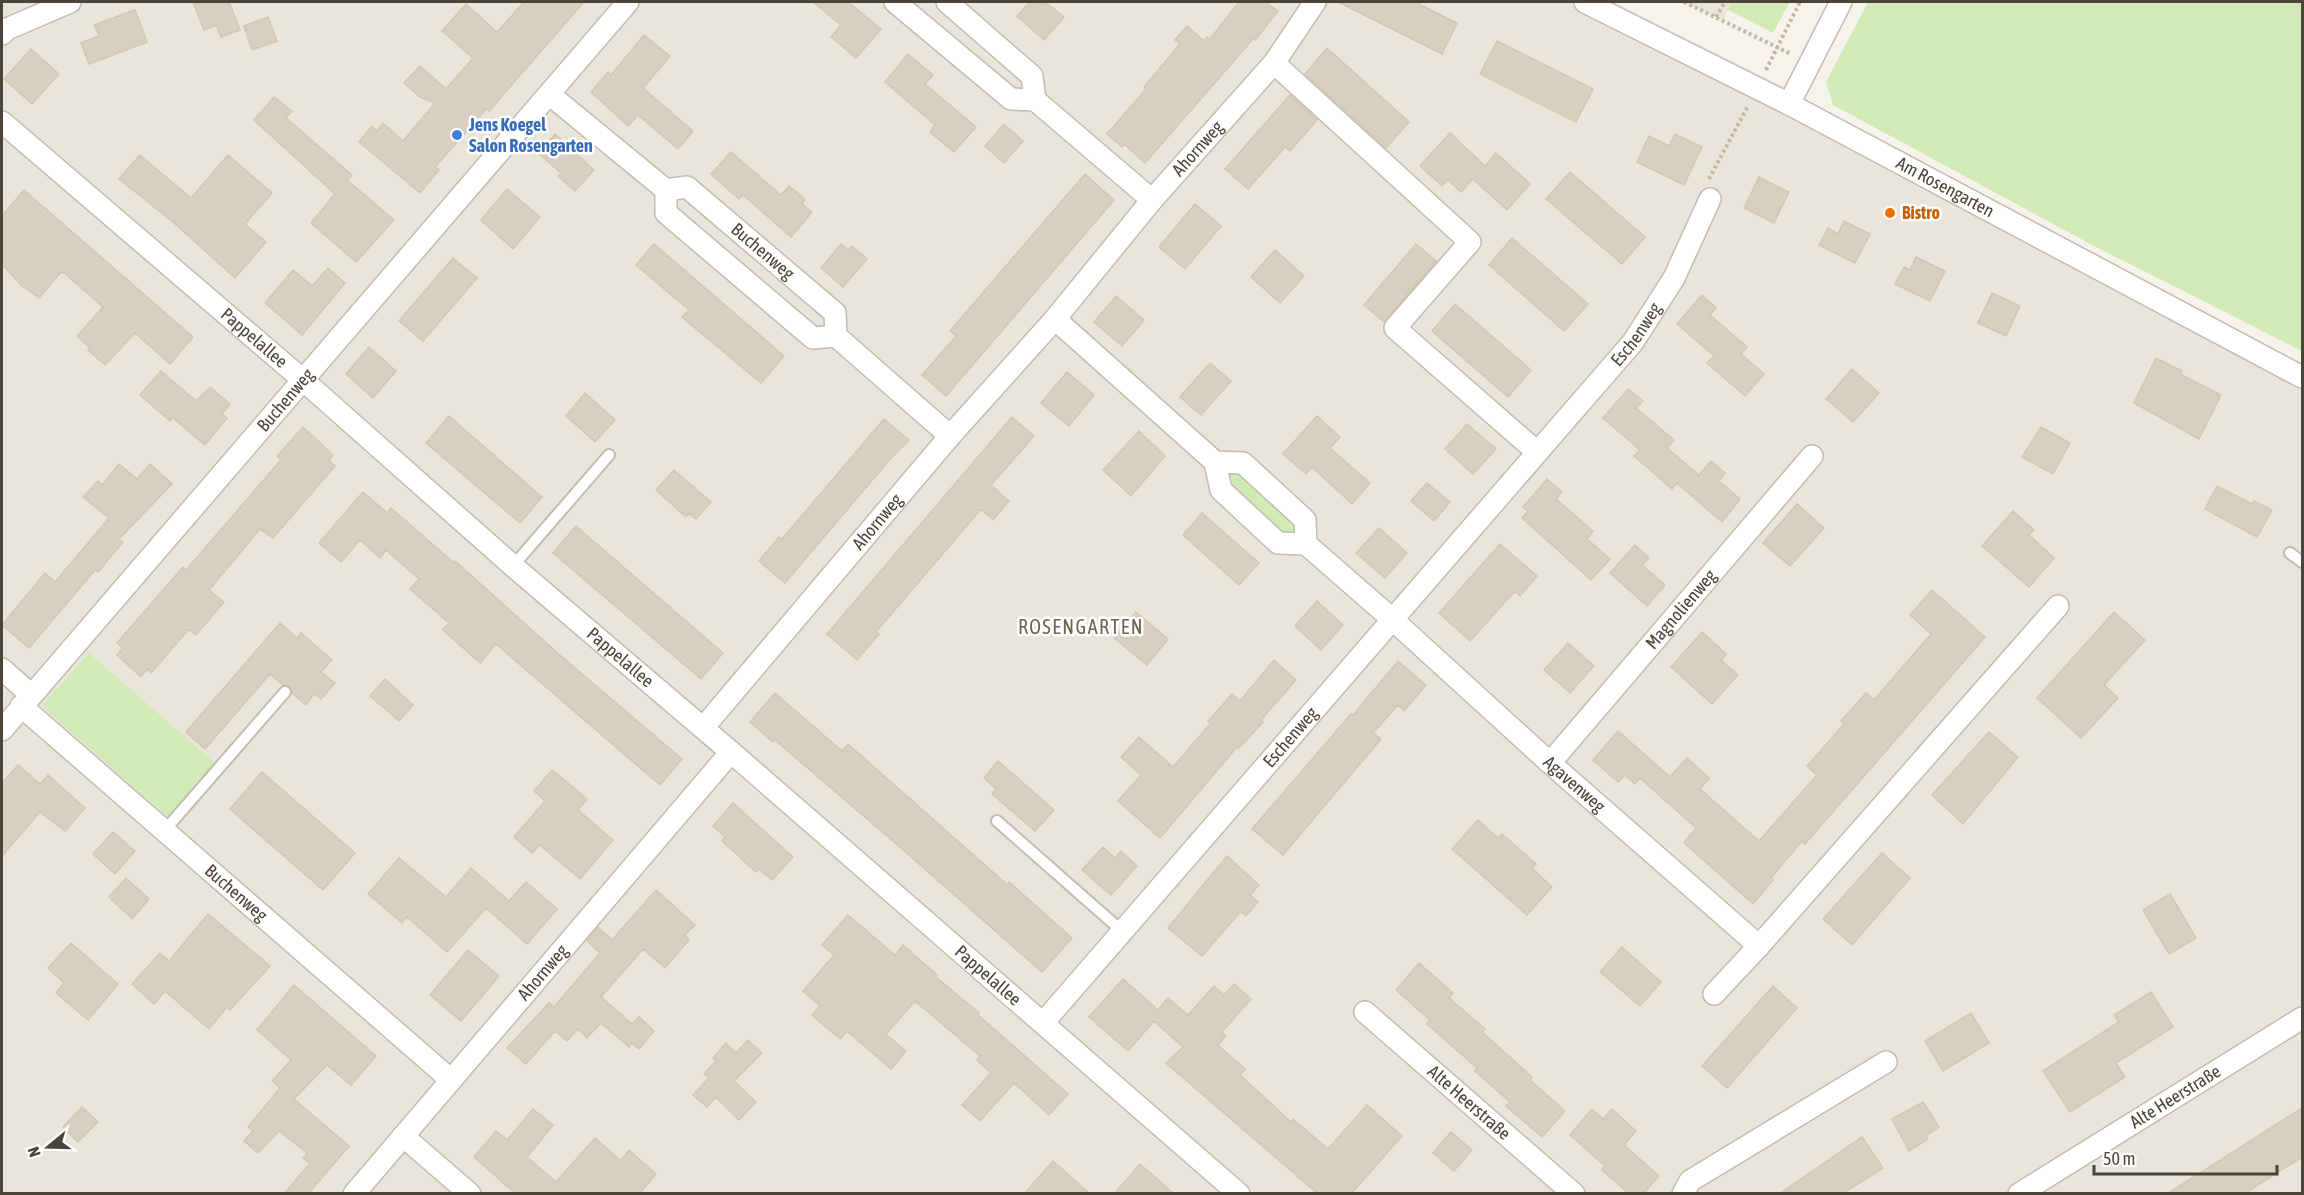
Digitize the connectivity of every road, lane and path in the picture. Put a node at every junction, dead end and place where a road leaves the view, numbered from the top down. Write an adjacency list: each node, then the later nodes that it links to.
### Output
1 (70, 2): 12 (street)
2 (628, 2): 17 (street, Buchenweg)
3 (895, 2): 18 (street)
4 (947, 2): 18 (street)
5 (1315, 2): 14 (street, Ahornweg)
6 (1585, 2): 16 (street, Am Rosengarten)
7 (1684, 2): 11 (path)
8 (1725, 2): 11 (path)
9 (1800, 2): 13 (path)
10 (1841, 2): 15 (street)
11 (1716, 17): 13 (path)
12 (2, 34)
13 (1777, 47): 15 (path); 16 (path)
14 (1274, 63): 23 (street, Ahornweg); 29 (street)
15 (1810, 64): 19 (street)
16 (1757, 88): 19 (street, Am Rosengarten); 22 (path)
17 (549, 94): 21 (street); 27 (street, Buchenweg)
18 (1035, 100): 23 (street)
19 (1789, 104): 26 (street, Am Rosengarten)
20 (2, 122): 27 (street, Pappelallee)
21 (666, 190): 25 (street, Buchenweg); 25 (street, Buchenweg)
22 (1710, 199): 29 (street, Eschenweg)
23 (1152, 200): 24 (street, Ahornweg)
24 (1054, 319): 28 (street, Ahornweg); 32 (street)
25 (836, 336): 28 (street)
26 (2302, 377)
27 (303, 380): 36 (street, Pappelallee); 41 (street, Buchenweg)
28 (950, 436): 42 (street, Ahornweg)
29 (1537, 452): 38 (street, Eschenweg)
30 (609, 456): 36 (lane)
31 (1812, 456): 45 (street, Magnolienweg)
32 (1215, 462): 33 (street); 33 (street)
33 (1306, 544): 38 (street)
34 (2290, 553): 35 (lane)
35 (2302, 562)
36 (513, 566): 42 (street, Pappelallee)
37 (2058, 606): 49 (street)
38 (1392, 619): 45 (street, Agavenweg); 48 (street, Eschenweg)
39 (2, 669): 41 (street)
40 (285, 692): 47 (lane)
41 (26, 700): 43 (street, Buchenweg); 47 (street, Buchenweg)
42 (703, 728): 44 (street, Pappelallee)
43 (2, 730)
44 (731, 752): 53 (street, Pappelallee); 55 (street, Ahornweg)
45 (1550, 763): 49 (street, Agavenweg)
46 (997, 821): 48 (lane)
47 (165, 830): 55 (street, Buchenweg)
48 (1122, 931): 53 (street, Eschenweg)
49 (1759, 945): 50 (street)
50 (1714, 994)
51 (1365, 1012): 60 (street, Alte Heerstraße)
52 (2302, 1018): 62 (street, Alte Heerstraße)
53 (1043, 1023): 59 (street, Pappelallee)
54 (1886, 1062): 61 (street)
55 (451, 1080): 56 (street, Ahornweg)
56 (403, 1136): 57 (street, Ahornweg); 58 (street)
57 (354, 1194)
58 (470, 1194)
59 (1239, 1194)
60 (1574, 1194)
61 (1683, 1194)
62 (2019, 1194)

